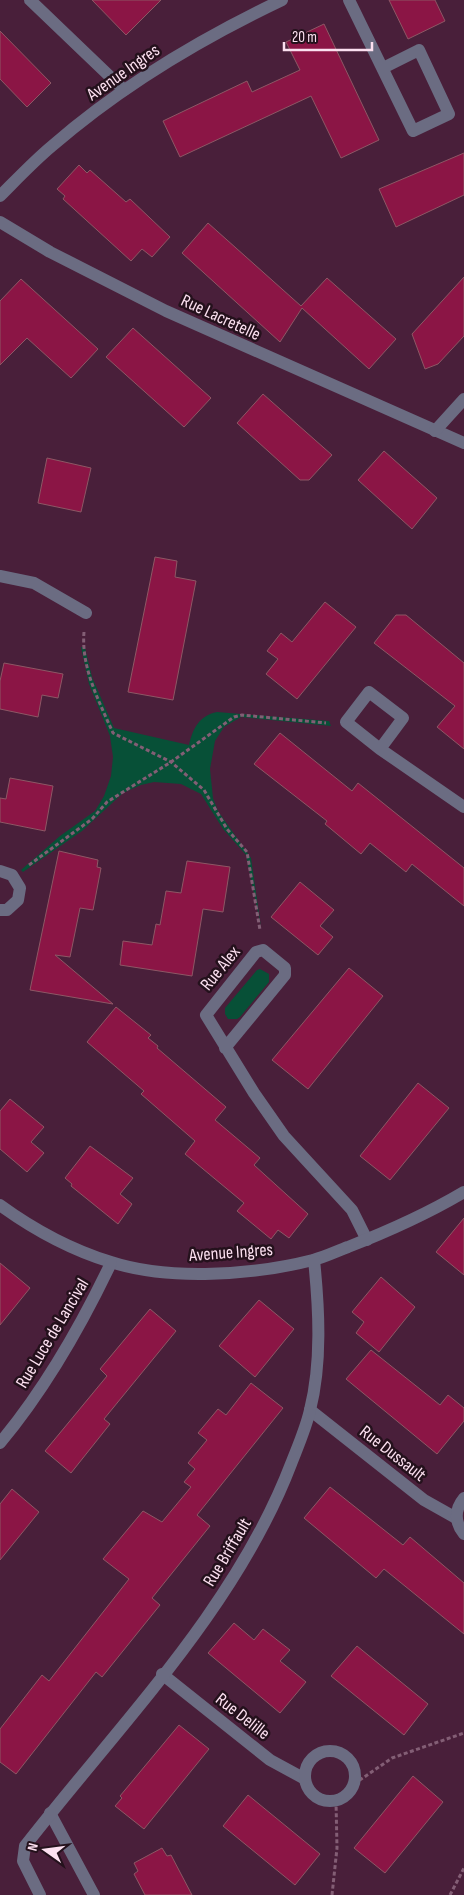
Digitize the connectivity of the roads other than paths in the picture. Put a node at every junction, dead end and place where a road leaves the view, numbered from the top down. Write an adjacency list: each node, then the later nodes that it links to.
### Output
1 (30, 0): 5 (street)
2 (282, 0): 5 (street, Avenue Ingres)
3 (350, 0): 4 (street)
4 (383, 68): 4 (street)
5 (124, 90): 6 (street, Avenue Ingres)
6 (0, 196)
7 (0, 222): 9 (street, Rue Lacretelle)
8 (464, 400): 9 (street)
9 (435, 431): 10 (street, Rue Lacretelle)
10 (464, 443)
11 (0, 576): 12 (street)
12 (86, 613)
13 (380, 749): 13 (street); 14 (street)
14 (464, 807)
15 (6, 873): 16 (street)
16 (0, 910)
17 (225, 1048): 17 (street, Rue Alex); 20 (street, Rue Alex)
18 (464, 1192): 20 (street, Avenue Ingres)
19 (0, 1205): 22 (street, Avenue Ingres)
20 (367, 1240): 21 (street, Avenue Ingres)
21 (314, 1260): 22 (street, Avenue Ingres); 23 (street, Rue Briffault)
22 (111, 1263): 24 (street, Rue Luce de Lancival)
23 (310, 1410): 26 (street, Rue Dussault); 28 (street, Rue Briffault)
24 (0, 1443)
25 (464, 1498): 26 (street)
26 (456, 1518): 27 (street)
27 (464, 1534)
28 (162, 1674): 29 (street, Rue Delille); 30 (street, Rue Briffault)
29 (305, 1779): 29 (street, Rue Delille)
30 (50, 1813): 31 (street, Rue Briffault); 32 (street)
31 (40, 1895)
32 (94, 1895)

